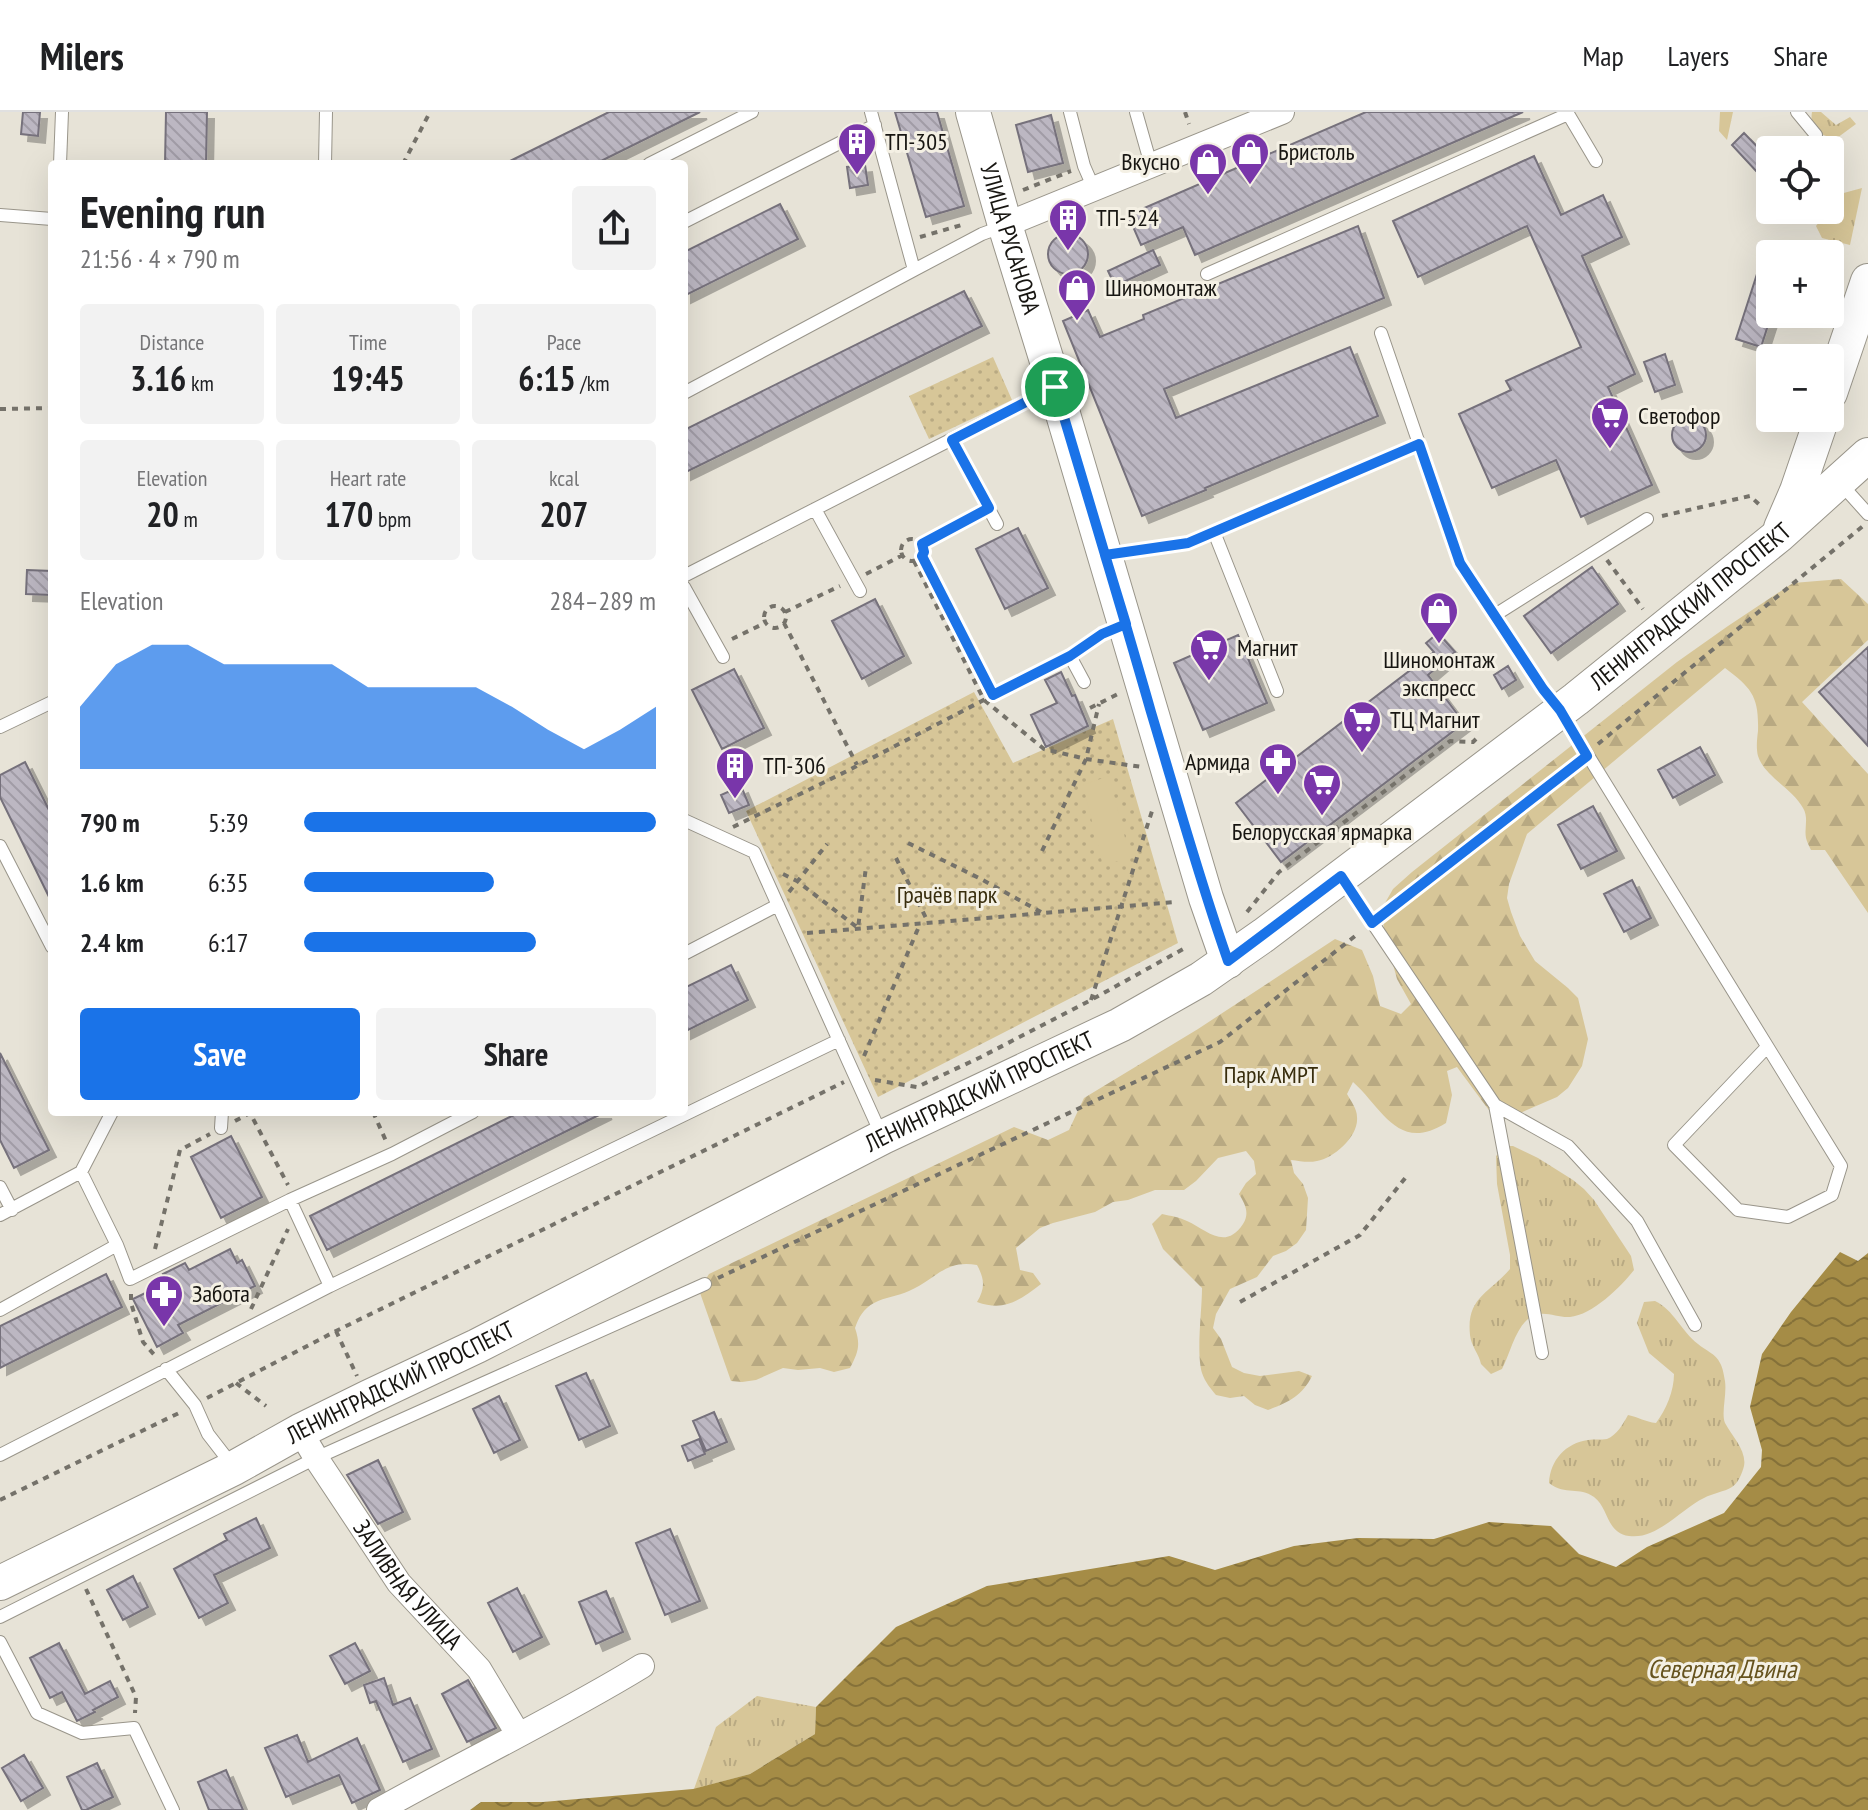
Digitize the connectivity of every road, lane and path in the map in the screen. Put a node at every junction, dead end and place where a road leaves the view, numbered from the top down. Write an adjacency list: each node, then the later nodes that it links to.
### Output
1 (62, 112): 16 (lane)
2 (326, 112): 17 (lane)
3 (430, 112): 18 (path)
4 (752, 112): 19 (lane)
5 (871, 112): 14 (lane)
6 (973, 112): 26 (main road, УЛИЦА РУСАНОВА)
7 (1070, 112): 22 (lane)
8 (1136, 112): 21 (lane)
9 (1185, 112): 13 (path)
10 (1282, 112): 21 (street)
11 (1797, 112): 15 (lane)
12 (1568, 113): 20 (lane); 28 (lane)
13 (1189, 124)
14 (875, 125): 25 (lane); 27 (lane)
15 (1816, 135)
16 (60, 160)
17 (325, 160)
18 (405, 160)
19 (657, 160)
20 (1596, 161)
21 (1151, 165): 22 (street)
22 (1094, 189): 26 (street)
23 (0, 215): 24 (lane)
24 (48, 219)
25 (688, 220)
26 (1005, 225): 27 (lane); 32 (main road, УЛИЦА РУСАНОВА)
27 (914, 270): 33 (lane)
28 (1207, 274)
29 (1868, 281): 31 (main road)
30 (1381, 333): 38 (lane)
31 (1844, 352)
32 (1055, 387): 37 (lane); 51 (main road, УЛИЦА РУСАНОВА)
33 (688, 391)
34 (48, 408): 35 (path)
35 (0, 409)
36 (1817, 432): 47 (main road)
37 (952, 440): 41 (lane); 42 (lane)
38 (1419, 444): 48 (lane); 58 (lane)
39 (1868, 455): 40 (main road, ЛЕНИНГРАДСКИЙ ПРОСПЕКТ)
40 (1839, 481): 43 (lane); 47 (main road, ЛЕНИНГРАДСКИЙ ПРОСПЕКТ)
41 (989, 508): 46 (lane); 49 (path)
42 (815, 509): 54 (lane); 55 (lane)
43 (1868, 514)
44 (1647, 519): 47 (path); 50 (lane)
45 (1868, 522): 75 (path)
46 (997, 524)
47 (1773, 524): 72 (main road, ЛЕНИНГРАДСКИЙ ПРОСПЕКТ)
48 (1214, 532): 51 (path); 65 (lane)
49 (922, 544): 52 (path); 53 (path)
50 (1599, 549): 57 (path); 58 (lane)
51 (1105, 555): 61 (main road, УЛИЦА РУСАНОВА)
52 (922, 556): 53 (path); 67 (path)
53 (914, 561): 68 (path)
54 (688, 574)
55 (860, 591)
56 (688, 594): 62 (lane)
57 (1643, 609)
58 (1495, 615): 72 (lane)
59 (765, 623): 60 (path); 60 (path); 62 (path)
60 (784, 623): 77 (path)
61 (1126, 624): 63 (lane); 104 (main road, УЛИЦА РУСАНОВА)
62 (720, 652)
63 (1070, 656): 64 (lane); 67 (path)
64 (1084, 682)
65 (1277, 691)
66 (1122, 692): 70 (path)
67 (993, 695): 68 (path)
68 (984, 700): 76 (path); 77 (path)
69 (48, 704): 73 (lane)
70 (1099, 704): 71 (path); 76 (path)
71 (1090, 708)
72 (1560, 710): 75 (lane); 89 (main road, ЛЕНИНГРАДСКИЙ ПРОСПЕКТ)
73 (0, 727)
74 (1485, 733): 94 (path)
75 (1587, 756): 98 (path); 107 (lane)
76 (1086, 759): 78 (path); 85 (path)
77 (857, 765): 81 (path)
78 (1142, 767)
79 (1154, 805): 93 (path)
80 (688, 822): 81 (lane)
81 (717, 835): 87 (lane)
82 (908, 843): 95 (path)
83 (827, 844): 90 (path)
84 (0, 846): 101 (lane)
85 (1042, 851)
86 (896, 858): 96 (path)
87 (759, 863): 90 (path); 92 (lane)
88 (866, 867): 99 (path)
89 (1341, 876): 98 (lane); 104 (main road, ЛЕНИНГРАДСКИЙ ПРОСПЕКТ)
90 (797, 881): 92 (path); 99 (path)
91 (1175, 902): 93 (path)
92 (778, 905): 100 (lane); 103 (lane)
93 (1121, 907): 95 (path); 105 (path)
94 (1247, 912)
95 (1042, 913): 96 (path)
96 (928, 922): 97 (path)
97 (920, 923): 99 (path); 108 (path)
98 (1372, 923): 109 (lane); 129 (path)
99 (858, 928): 100 (path)
100 (791, 934): 106 (lane)
101 (48, 939)
102 (1185, 948): 105 (path)
103 (688, 952)
104 (1228, 961): 119 (main road, ЛЕНИНГРАДСКИЙ ПРОСПЕКТ)
105 (1091, 1000): 108 (path)
106 (839, 1040): 108 (lane); 110 (lane)
107 (1767, 1047): 107 (lane)
108 (855, 1076): 119 (lane); 137 (path)
109 (1495, 1105): 133 (lane); 135 (lane)
110 (688, 1113)
111 (110, 1116): 121 (lane)
112 (222, 1116): 118 (lane)
113 (244, 1116): 118 (path)
114 (251, 1116): 124 (path)
115 (375, 1116): 120 (path)
116 (465, 1116): 120 (lane)
117 (682, 1116): 130 (lane)
118 (221, 1128): 127 (path)
119 (883, 1137): 140 (main road, ЛЕНИНГРАДСКИЙ ПРОСПЕКТ)
120 (392, 1154): 124 (lane)
121 (81, 1172): 125 (lane); 126 (lane)
122 (1406, 1177): 131 (path)
123 (0, 1187): 125 (lane)
124 (293, 1204): 127 (lane); 130 (lane); 134 (path)
125 (6, 1213)
126 (117, 1245): 128 (lane); 132 (lane)
127 (150, 1269): 128 (lane)
128 (130, 1279): 136 (path)
129 (705, 1284): 140 (lane)
130 (330, 1286): 134 (lane)
131 (1240, 1302)
132 (0, 1310)
133 (1695, 1325)
134 (240, 1332): 136 (lane)
135 (1542, 1353)
136 (166, 1369): 138 (lane); 141 (lane)
137 (236, 1383): 138 (path); 139 (path)
138 (195, 1405): 142 (lane); 143 (path)
139 (266, 1406)
140 (308, 1445): 142 (main road, ЛЕНИНГРАДСКИЙ ПРОСПЕКТ); 144 (lane); 150 (street, ЗАЛИВНАЯ УЛИЦА)
141 (0, 1455)
142 (234, 1468): 145 (main road, ЛЕНИНГРАДСКИЙ ПРОСПЕКТ)
143 (0, 1500)
144 (80, 1577): 146 (lane); 149 (path)
145 (0, 1583)
146 (0, 1617)
147 (0, 1642): 149 (lane)
148 (642, 1666): 150 (street)
149 (134, 1728): 151 (lane)
150 (518, 1734): 152 (street)
151 (173, 1810)
152 (379, 1810)

